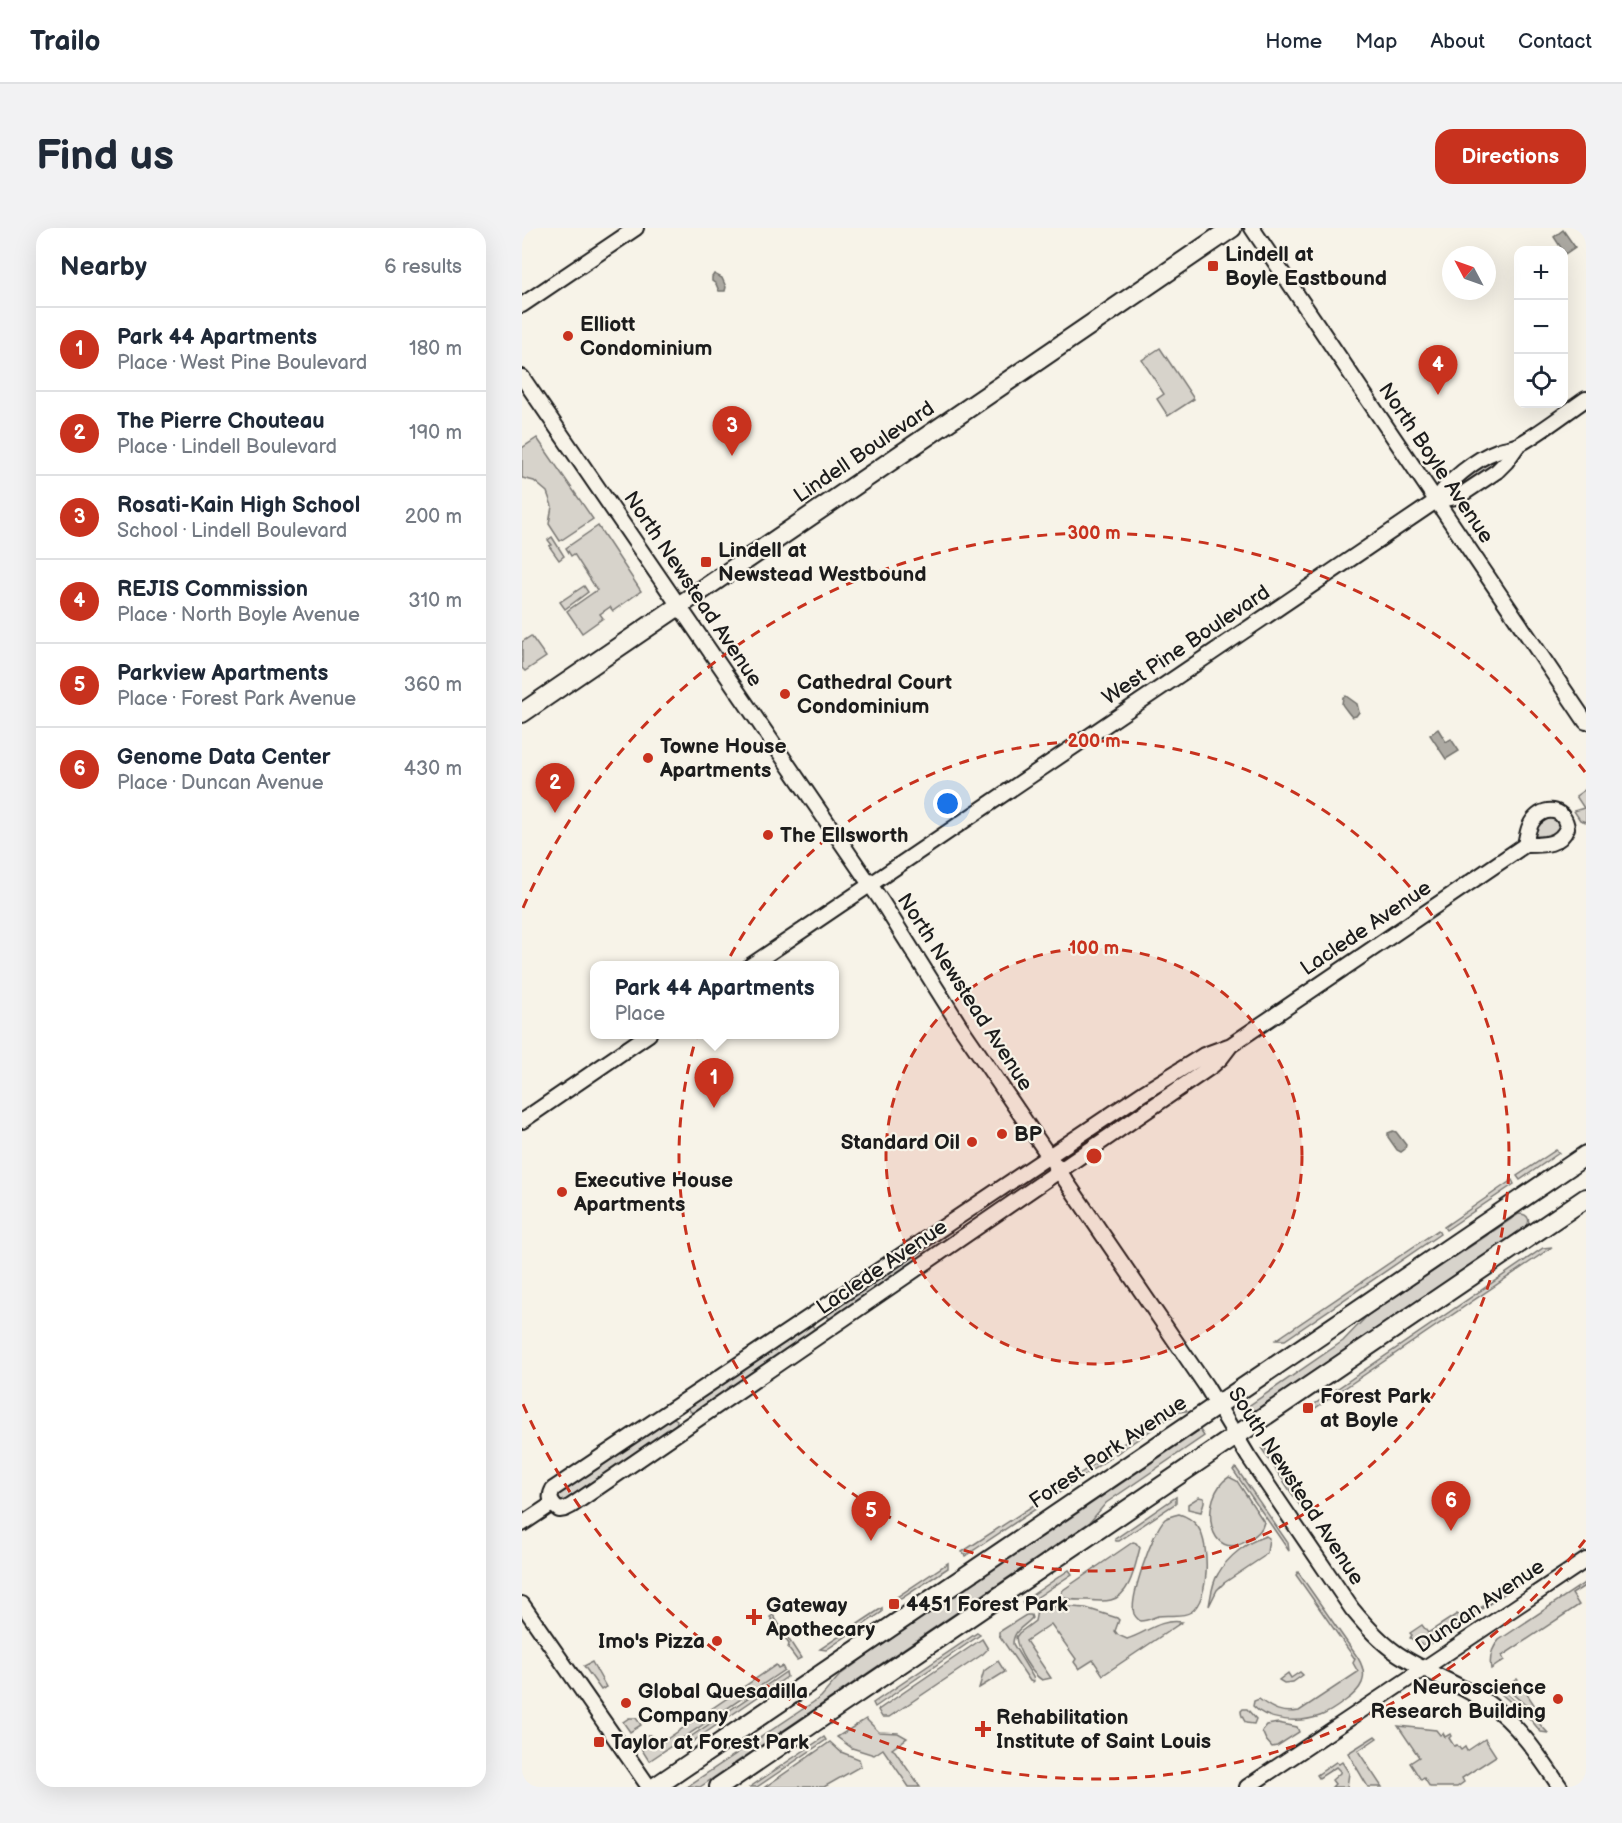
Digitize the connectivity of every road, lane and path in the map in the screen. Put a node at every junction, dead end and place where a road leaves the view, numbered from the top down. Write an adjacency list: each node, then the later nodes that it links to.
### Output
1 (636, 228): 4 (street)
2 (1232, 228): 8 (main road, Lindell Boulevard)
3 (1252, 228): 7 (street, North Boyle Avenue)
4 (522, 305)
5 (522, 377): 8 (street, North Newstead Avenue)
6 (1586, 399): 7 (street, West Pine Boulevard)
7 (1436, 501): 10 (street, North Boyle Avenue); 12 (street, West Pine Boulevard)
8 (679, 606): 9 (main road, Lindell Boulevard); 12 (street, North Newstead Avenue)
9 (522, 713)
10 (1586, 722)
11 (1525, 846): 15 (street, Laclede Avenue)
12 (870, 885): 13 (street, West Pine Boulevard); 18 (street, North Newstead Avenue)
13 (757, 961)
14 (643, 1039): 16 (street)
15 (1231, 1045): 18 (street, Laclede Avenue); 19 (street, Laclede Avenue)
16 (522, 1121)
17 (1586, 1155): 21 (main road, Forest Park Avenue)
18 (1048, 1156): 19 (street, South Newstead Avenue); 23 (street, Laclede Avenue)
19 (1058, 1172): 21 (street, South Newstead Avenue); 23 (street, Laclede Avenue)
20 (1586, 1198): 22 (main road)
21 (1218, 1405): 22 (street, South Newstead Avenue); 29 (main road, Forest Park Avenue)
22 (1236, 1437): 27 (street, South Newstead Avenue); 30 (main road)
23 (552, 1504): 24 (street, Laclede Avenue)
24 (522, 1524)
25 (1586, 1560): 27 (street, Duncan Avenue)
26 (522, 1604): 28 (street)
27 (1423, 1669): 31 (street, Duncan Avenue); 32 (street, South Newstead Avenue)
28 (649, 1787)
29 (655, 1787)
30 (719, 1787)
31 (1247, 1787)
32 (1560, 1787)

